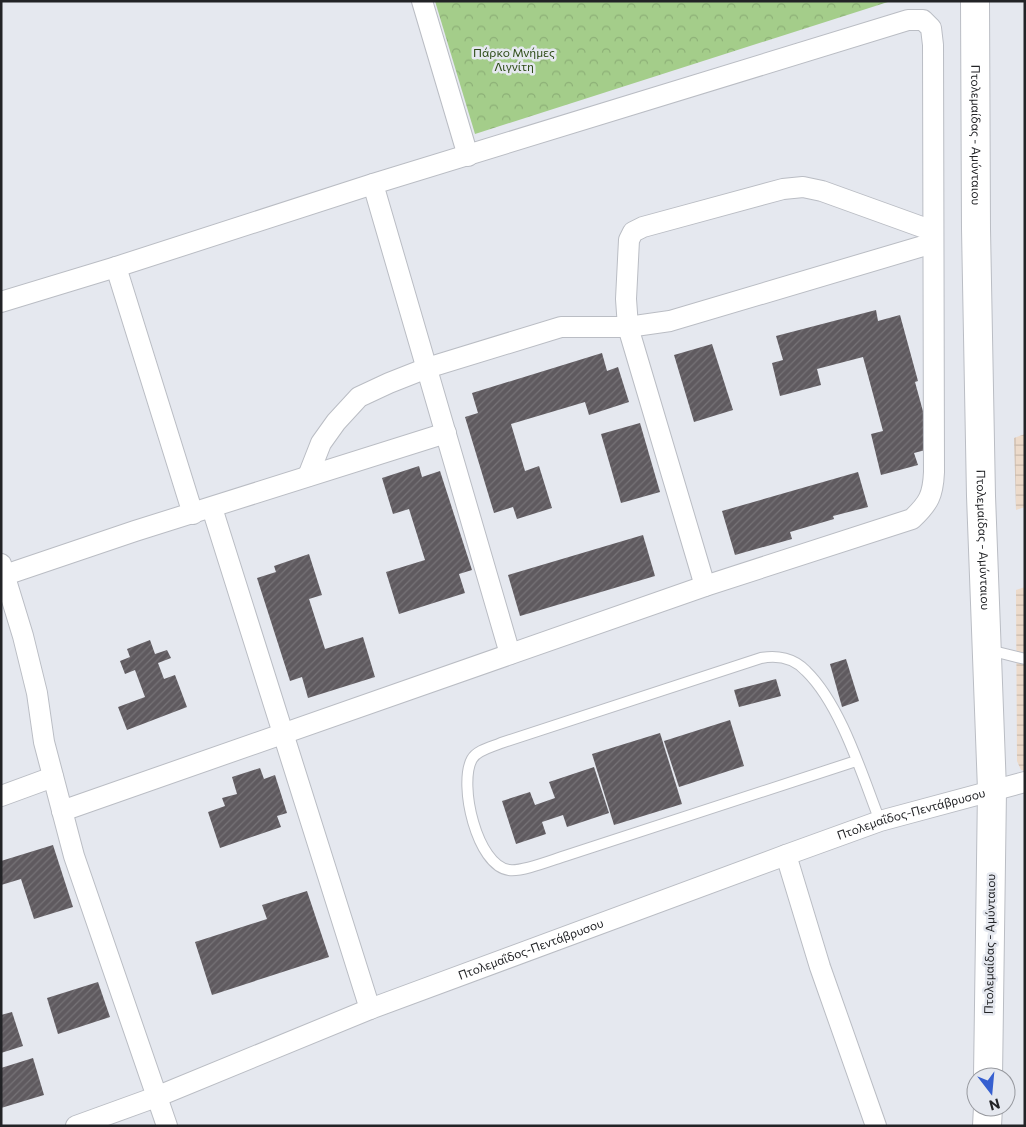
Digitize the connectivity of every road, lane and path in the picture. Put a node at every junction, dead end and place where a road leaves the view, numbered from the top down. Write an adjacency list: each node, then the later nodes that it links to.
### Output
1 (422, 1): 3 (street)
2 (975, 1): 15 (main road, Πτολεμαίδας - Αμύνταιου)
3 (468, 156): 4 (street); 5 (street)
4 (373, 184): 6 (street); 9 (street)
5 (933, 237): 8 (street); 8 (street); 14 (street)
6 (116, 268): 7 (street); 12 (street)
7 (1, 302)
8 (628, 327): 9 (street); 14 (street)
9 (427, 368): 10 (street); 11 (street)
10 (446, 433): 11 (street); 16 (street)
11 (308, 476): 12 (street)
12 (203, 511): 13 (street); 18 (street)
13 (3, 570): 20 (street)
14 (705, 586): 16 (street)
15 (987, 650): 17 (lane); 22 (main road, Πτολεμαίδας - Αμύνταιου)
16 (510, 654): 18 (street)
17 (1025, 659)
18 (283, 734): 24 (street); 27 (street)
19 (856, 761): 19 (lane); 25 (lane)
20 (53, 778): 23 (street); 24 (street)
21 (1025, 782): 22 (street, Πτολεμαΐδος-Πεντάβρυσου)
22 (992, 790): 25 (street, Πτολεμαΐδος-Πεντάβρυσου); 28 (main road, Πτολεμαίδας - Αμύνταιου)
23 (1, 796)
24 (62, 811): 29 (street)
25 (880, 821): 26 (street, Πτολεμαΐδος-Πεντάβρυσου)
26 (786, 855): 27 (street, Πτολεμαΐδος-Πεντάβρυσου); 32 (street)
27 (370, 1009): 29 (street, Πτολεμαΐδος-Πεντάβρυσου)
28 (988, 1067)
29 (156, 1097): 30 (street, Πτολεμαΐδος-Πεντάβρυσου); 31 (street)
30 (76, 1126)
31 (167, 1126)
32 (876, 1126)

